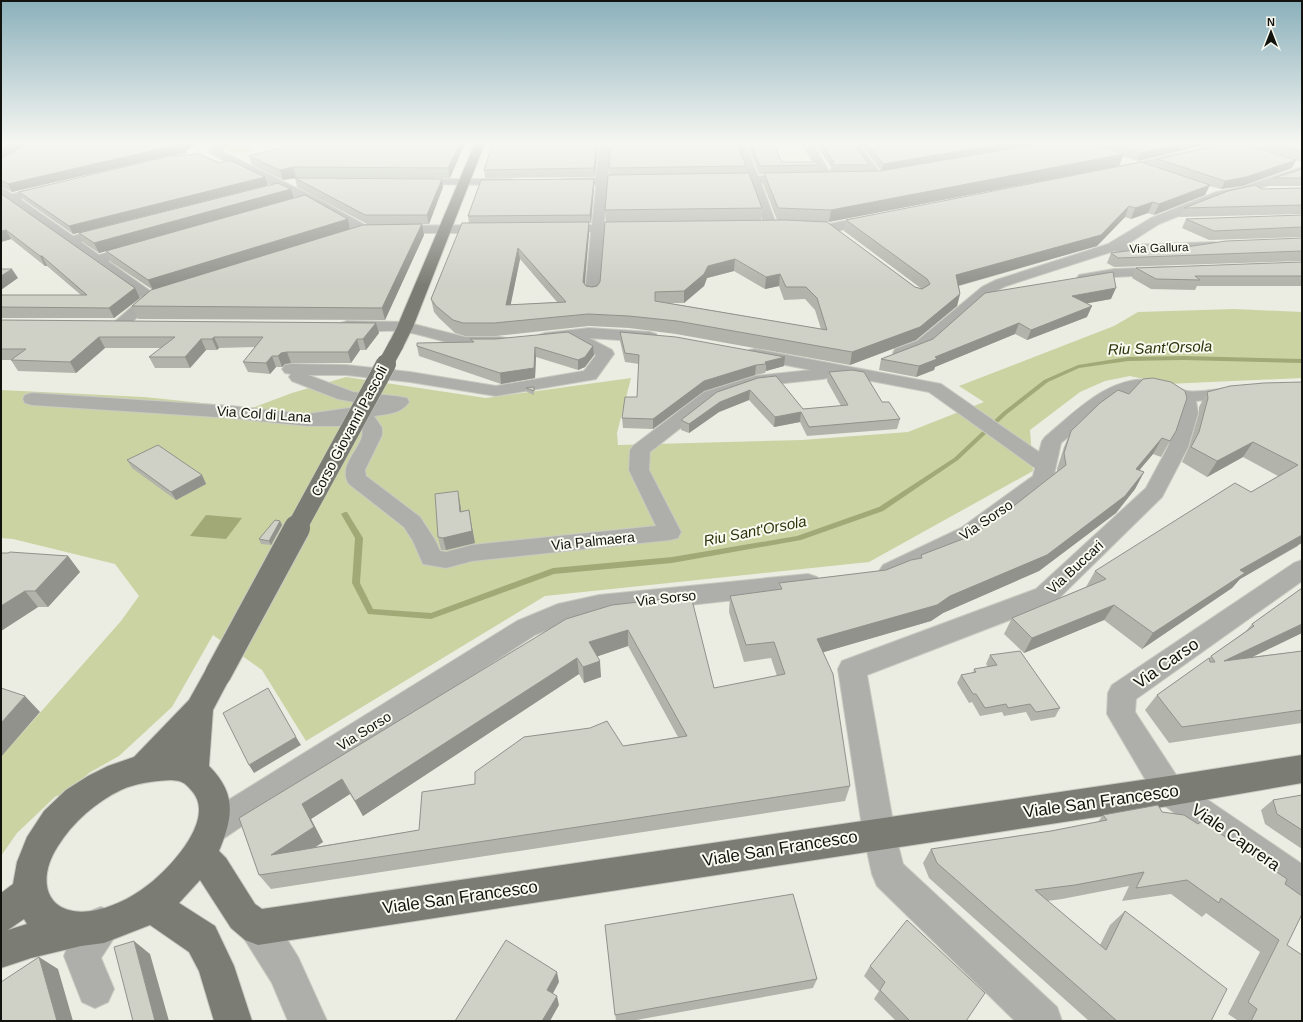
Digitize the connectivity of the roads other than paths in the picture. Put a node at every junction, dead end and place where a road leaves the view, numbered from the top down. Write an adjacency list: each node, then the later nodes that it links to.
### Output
1 (33, 191): 11 (street)
2 (294, 191): 12 (street)
3 (461, 191): 28 (main road, Corso Giovanni Pascoli)
4 (600, 191): 22 (street)
5 (757, 191): 20 (street)
6 (1207, 191): 10 (street)
7 (1242, 191): 10 (street)
8 (1249, 191): 9 (street)
9 (1272, 192)
10 (1220, 195): 14 (street)
11 (4, 196): 31 (street)
12 (309, 198): 13 (street); 27 (street)
13 (294, 203)
14 (1192, 207): 15 (street); 17 (street)
15 (1218, 208)
16 (882, 217): 24 (street)
17 (1155, 221): 18 (street); 34 (street)
18 (1188, 222)
19 (755, 226): 20 (street)
20 (771, 226): 24 (street)
21 (124, 227): 31 (street)
22 (597, 228): 23 (street); 26 (street); 41 (street)
23 (645, 228)
24 (829, 228): 30 (street)
25 (501, 229): 28 (street)
26 (547, 229)
27 (365, 230): 28 (street); 29 (street)
28 (444, 230): 46 (main road, Corso Giovanni Pascoli)
29 (350, 234)
30 (845, 240)
31 (71, 241): 35 (street)
32 (150, 245): 35 (street)
33 (1223, 246): 34 (street, Via Gallura)
34 (1113, 247): 39 (street)
35 (97, 260): 42 (street)
36 (1181, 270): 37 (street)
37 (1068, 281)
38 (1038, 286): 39 (street)
39 (987, 290): 49 (street)
40 (174, 291): 42 (street)
41 (592, 294)
42 (151, 298): 43 (street)
43 (143, 324)
44 (332, 326): 46 (street)
45 (572, 335): 46 (street); 47 (street); 53 (street, Via Col di Lana)
46 (401, 336): 58 (main road, Corso Giovanni Pascoli, bridge)
47 (668, 339)
48 (738, 351): 49 (street)
49 (853, 372): 53 (street, Via Palmaera); 54 (street)
50 (1249, 391): 51 (street)
51 (1182, 397): 54 (street); 63 (street, Via Buccari)
52 (32, 399): 53 (street, Via Col di Lana)
53 (307, 420)
54 (1046, 466): 56 (street, Via Sorso)
55 (1302, 569): 62 (street, Via Carso)
56 (873, 577)
57 (834, 581): 64 (street, Via Sorso)
58 (199, 709): 59 (main road, Corso Giovanni Pascoli); 61 (main road, Corso Giovanni Pascoli)
59 (145, 767): 61 (main road); 66 (main road)
60 (1302, 769): 62 (main road, Viale San Francesco)
61 (193, 771): 64 (main road)
62 (1169, 791): 63 (main road, Viale San Francesco); 65 (street, Viale Caprera)
63 (879, 833): 70 (main road, Viale San Francesco); 75 (street)
64 (206, 842): 67 (main road); 70 (main road)
65 (1302, 884)
66 (30, 893): 68 (main road); 69 (main road)
67 (151, 905): 69 (main road); 73 (main road)
68 (1, 914)
69 (93, 927): 71 (main road); 72 (street)
70 (258, 927): 74 (street)
71 (1, 950)
72 (95, 989)
73 (233, 1021)
74 (308, 1021)
75 (1043, 1021)

